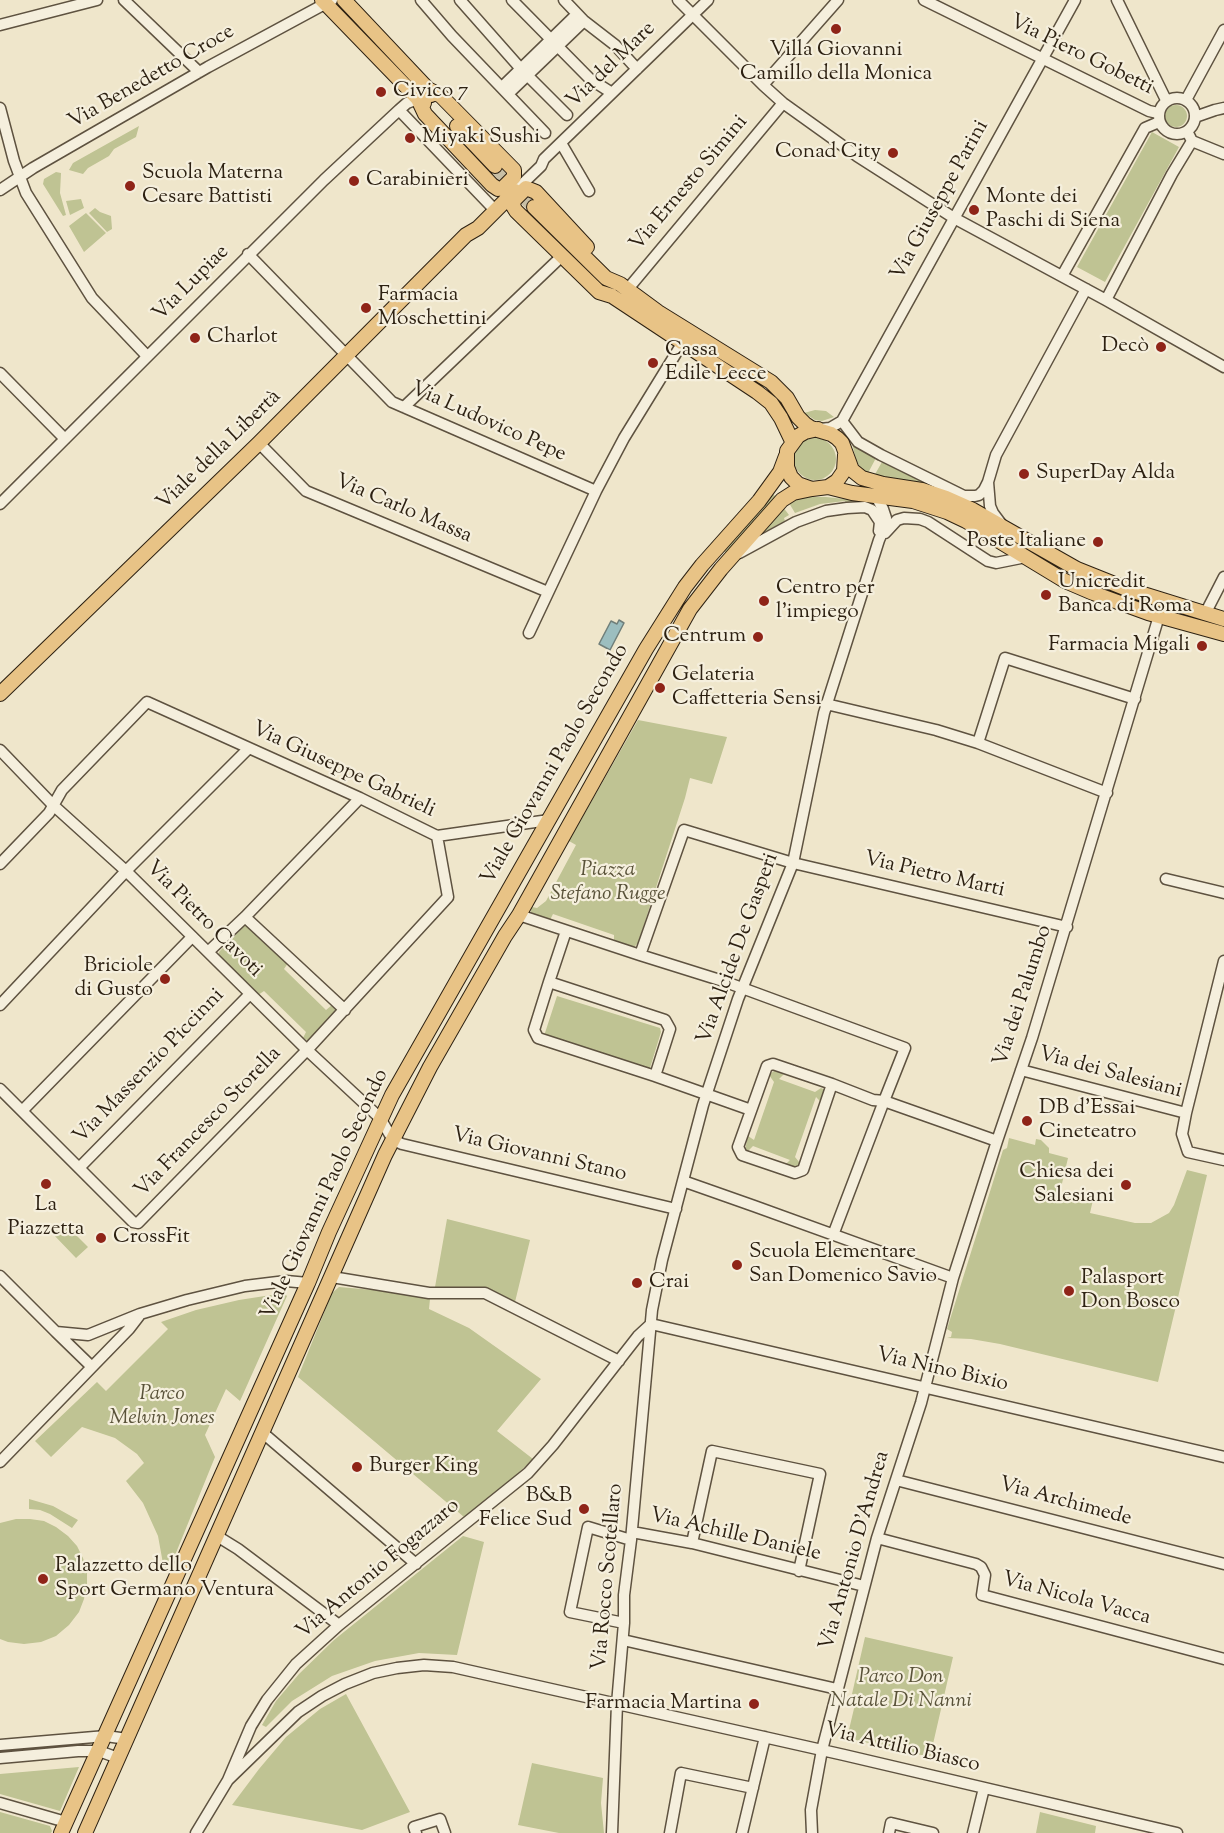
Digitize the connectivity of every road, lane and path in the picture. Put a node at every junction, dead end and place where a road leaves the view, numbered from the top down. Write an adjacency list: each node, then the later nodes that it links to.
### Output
1 (97, 0): 15 (street)
2 (124, 0): 24 (street)
3 (344, 0): 29 (main road)
4 (421, 0): 27 (street)
5 (459, 0): 25 (street)
6 (512, 0): 21 (street)
7 (564, 0): 18 (street)
8 (678, 0): 17 (street)
9 (708, 0): 17 (street, Via del Mare)
10 (838, 0): 26 (street)
11 (924, 0): 16 (street, Via Piero Gobetti)
12 (1075, 0): 22 (street, Via Giuseppe Parini)
13 (1117, 0): 30 (street)
14 (326, 1): 24 (street, Via Benedetto Croce); 29 (main road)
15 (82, 2): 19 (street)
16 (939, 3): 22 (street, Via Piero Gobetti)
17 (693, 15): 23 (street, Via del Mare); 26 (street)
18 (580, 17): 21 (street); 23 (street)
19 (0, 25)
20 (1224, 30): 31 (street)
21 (554, 44): 25 (street); 28 (street)
22 (1042, 59): 38 (street, Via Piero Gobetti); 54 (street, Via Giuseppe Parini)
23 (637, 69): 28 (street, Via del Mare)
24 (200, 72): 46 (street, Via Benedetto Croce)
25 (524, 72): 27 (street); 36 (street)
26 (763, 85): 32 (street)
27 (505, 91): 39 (street)
28 (612, 93): 41 (street, Via del Mare)
29 (423, 94): 35 (street, Via Lupiae); 43 (main road); 44 (main road); 47 (main road)
30 (1166, 100): 31 (street); 38 (street)
31 (1186, 100): 37 (street)
32 (783, 103): 54 (street); 59 (street, Via Ernesto Simini)
33 (0, 108): 46 (street)
34 (1224, 108): 37 (street)
35 (399, 110): 52 (street); 55 (street, Via Lupiae)
36 (567, 115)
37 (1195, 117): 40 (street)
38 (1159, 118): 40 (street); 57 (street)
39 (546, 133)
40 (1189, 136): 42 (street); 60 (street)
41 (561, 143): 45 (street, Via del Mare); 50 (street)
42 (1224, 154)
43 (493, 168)
44 (514, 170): 45 (street); 47 (main road)
45 (532, 171): 48 (street, Via del Mare); 51 (street)
46 (20, 177): 49 (street, Via Benedetto Croce); 63 (street)
47 (492, 185): 52 (main road)
48 (513, 189): 52 (main road, Viale della Libertà)
49 (0, 190)
50 (589, 191)
51 (536, 192): 53 (main road); 59 (main road)
52 (494, 206): 53 (main road); 62 (main road, Viale della Libertà)
53 (527, 210): 56 (main road); 59 (main road)
54 (954, 218): 57 (street); 67 (street, Via Giuseppe Parini)
55 (248, 254): 62 (street, Via Ludovico Pepe); 63 (street, Via Lupiae)
56 (562, 256): 59 (main road); 66 (street)
57 (1062, 276): 58 (street)
58 (1086, 289): 60 (street); 74 (street)
59 (620, 290): 61 (main road); 68 (main road)
60 (1106, 300): 64 (street)
61 (682, 342): 70 (main road); 77 (street)
62 (346, 355): 66 (street, Via Ludovico Pepe); 71 (main road, Viale della Libertà)
63 (147, 356): 69 (street, Via Lupiae)
64 (1224, 367)
65 (0, 373): 69 (street)
66 (404, 407): 77 (street, Via Ludovico Pepe)
67 (842, 421): 68 (street); 74 (street)
68 (818, 429): 70 (main road); 72 (main road)
69 (65, 439): 79 (street, Via Lupiae)
70 (792, 441): 73 (main road)
71 (259, 443): 85 (street, Via Carlo Massa); 93 (main road, Viale della Libertà)
72 (845, 452): 75 (main road); 80 (main road)
73 (786, 456): 76 (main road); 91 (main road, Viale Giovanni Paolo Secondo)
74 (988, 482): 80 (street)
75 (828, 487): 76 (main road); 78 (main road)
76 (812, 489): 83 (main road, Viale Giovanni Paolo Secondo)
77 (596, 491): 85 (street)
78 (871, 494): 81 (street, Via Alcide De Gasperi); 82 (main road)
79 (0, 504)
80 (1004, 528): 86 (main road)
81 (879, 540): 82 (street); 83 (street); 95 (street, Via Alcide De Gasperi)
82 (1026, 557): 87 (main road)
83 (731, 558): 92 (main road, Viale Giovanni Paolo Secondo)
84 (1224, 577): 86 (street)
85 (548, 592): 89 (street)
86 (1205, 614): 88 (main road)
87 (1160, 616): 90 (main road); 94 (street, Via dei Palumbo)
88 (1224, 619)
89 (529, 633)
90 (1224, 634)
91 (646, 649): 92 (main road); 102 (main road, Viale Giovanni Paolo Secondo)
92 (661, 658): 110 (main road, Viale Giovanni Paolo Secondo)
93 (0, 694)
94 (1135, 699): 96 (street); 99 (street, Via dei Palumbo)
95 (826, 704): 96 (street); 104 (street, Via Alcide De Gasperi)
96 (978, 743): 99 (street)
97 (248, 749): 100 (street, Via Giuseppe Gabrieli); 101 (street, Via Giuseppe Gabrieli); 106 (street)
98 (0, 750): 101 (street, Via Pietro Cavoti)
99 (1107, 793): 112 (street, Via dei Palumbo)
100 (360, 798): 103 (street, Via Giuseppe Gabrieli); 111 (street)
101 (53, 805): 105 (street); 106 (street, Via Pietro Cavoti)
102 (549, 820): 103 (street); 109 (main road, Viale Giovanni Paolo Secondo)
103 (437, 836): 122 (street, Via Giuseppe Gabrieli)
104 (793, 863): 112 (street, Via Pietro Marti); 116 (street, Via Pietro Marti); 119 (street, Via Alcide De Gasperi)
105 (0, 864)
106 (126, 871): 114 (street, Via Pietro Cavoti); 121 (street)
107 (1166, 879): 108 (street)
108 (1224, 893)
109 (501, 905): 110 (main road); 133 (main road, Viale Giovanni Paolo Secondo)
110 (519, 915): 113 (street); 134 (main road, Viale Giovanni Paolo Secondo)
111 (245, 917): 115 (street); 122 (street)
112 (1067, 927): 124 (street, Via dei Palumbo)
113 (566, 931): 116 (street); 118 (street)
114 (192, 937): 115 (street, Via Pietro Cavoti); 131 (street)
115 (208, 952): 120 (street, Via Pietro Cavoti)
116 (640, 955): 119 (street)
117 (1224, 961): 132 (street)
118 (549, 982): 125 (street); 125 (street)
119 (742, 988): 128 (street, Via Alcide De Gasperi); 129 (street)
120 (250, 994): 123 (street, Via Pietro Cavoti); 137 (street, Via Massenzio Piccinni)
121 (0, 1005)
122 (345, 1010): 123 (street, Via Giuseppe Gabrieli)
123 (307, 1050): 133 (street, Via Pietro Cavoti); 137 (street, Via Francesco Storella)
124 (1021, 1070): 132 (street, Via dei Salesiani); 135 (street, Via dei Palumbo)
125 (655, 1076): 128 (street)
126 (832, 1084): 129 (street); 130 (street); 130 (street)
127 (0, 1089): 131 (street)
128 (707, 1094): 130 (street); 138 (street, Via Alcide De Gasperi)
129 (884, 1101): 135 (street); 140 (street)
130 (751, 1110)
131 (22, 1111): 137 (street)
132 (1186, 1113): 136 (street, Via dei Salesiani)
133 (380, 1118): 134 (street, Via Pietro Cavoti); 144 (main road, Viale Giovanni Paolo Secondo)
134 (393, 1140): 139 (street, Via Giovanni Stano); 142 (main road, Viale Giovanni Paolo Secondo)
135 (997, 1141): 143 (street, Via dei Palumbo)
136 (1224, 1160)
137 (79, 1168)
138 (683, 1181): 139 (street, Via Alcide De Gasperi); 140 (street)
139 (676, 1209): 146 (street, Via Alcide De Gasperi)
140 (833, 1234): 143 (street)
141 (0, 1276): 147 (street)
142 (332, 1277): 148 (street); 151 (main road, Viale Giovanni Paolo Secondo)
143 (953, 1278): 150 (street, Via dei Palumbo)
144 (308, 1283): 145 (street); 170 (main road, Viale Giovanni Paolo Secondo)
145 (141, 1314): 147 (street); 149 (street)
146 (651, 1324): 148 (street); 150 (street, Via Nino Bixio); 156 (street, Via Rocco Scotellaro)
147 (56, 1332): 149 (street)
148 (619, 1361): 159 (street, Via Antonio Fogazzaro)
149 (92, 1367): 153 (street)
150 (925, 1387): 152 (street, Via Nino Bixio); 154 (street, Via Antonio D'Andrea)
151 (263, 1433): 155 (main road, Viale Giovanni Paolo Secondo); 159 (street)
152 (1224, 1457)
153 (0, 1461)
154 (896, 1479): 157 (street, Via Antonio D'Andrea); 160 (street, Via Archimede)
155 (217, 1536): 164 (street); 172 (main road, Viale Giovanni Paolo Secondo)
156 (631, 1536): 158 (street, Via Achille Daniele); 163 (street, Via Rocco Scotellaro); 163 (street, Via Achille Daniele)
157 (876, 1538): 162 (street, Via Antonio D'Andrea); 166 (street, Via Nicola Vacca)
158 (692, 1543): 161 (street, Via Achille Daniele); 161 (street)
159 (416, 1564): 164 (street, Via Antonio Fogazzaro)
160 (1224, 1564)
161 (799, 1571): 162 (street, Via Achille Daniele)
162 (864, 1586): 167 (street, Via Antonio D'Andrea)
163 (624, 1623): 165 (street, Via Rocco Scotellaro)
164 (339, 1625): 169 (street, Via Antonio Fogazzaro)
165 (623, 1640): 167 (street); 168 (street, Via Rocco Scotellaro)
166 (1224, 1659)
167 (837, 1689): 175 (street, Via Antonio D'Andrea)
168 (617, 1704): 171 (street, Via Attilio Biasco); 173 (street, Via Attilio Biasco); 189 (street, Via Rocco Scotellaro)
169 (251, 1726): 173 (street); 179 (street, Via Antonio Fogazzaro)
170 (106, 1736): 172 (street); 174 (street); 176 (main road, Viale Giovanni Paolo Secondo)
171 (765, 1737): 175 (street, Via Attilio Biasco); 180 (street)
172 (127, 1739): 178 (main road, Viale Giovanni Paolo Secondo)
173 (270, 1739): 179 (street, Via Attilio Biasco)
174 (0, 1745)
175 (822, 1750): 181 (street, Via Attilio Biasco); 192 (street, Via Antonio D'Andrea)
176 (99, 1751): 177 (street); 178 (street); 183 (main road, Viale Giovanni Paolo Secondo)
177 (0, 1758)
178 (118, 1758): 185 (main road, Viale Giovanni Paolo Secondo)
179 (228, 1780): 186 (street, Via Antonio Fogazzaro)
180 (753, 1788): 190 (street); 191 (street)
181 (984, 1788): 184 (street, Via Attilio Biasco); 195 (street)
182 (0, 1803): 183 (street)
183 (64, 1827)
184 (1164, 1831): 196 (street, Via Attilio Biasco)
185 (85, 1833)
186 (196, 1833)
187 (416, 1833): 188 (street)
188 (445, 1833)
189 (612, 1833)
190 (670, 1833)
191 (742, 1833)
192 (812, 1833)
193 (889, 1833): 194 (street)
194 (933, 1833)
195 (974, 1833)
196 (1177, 1833)

